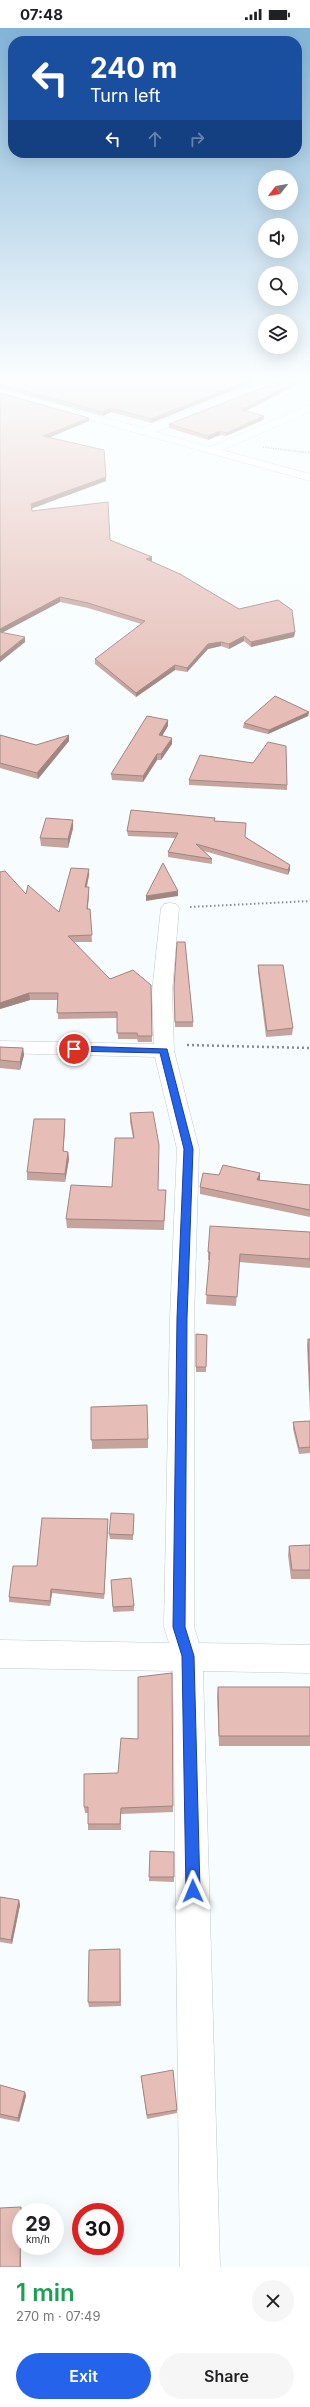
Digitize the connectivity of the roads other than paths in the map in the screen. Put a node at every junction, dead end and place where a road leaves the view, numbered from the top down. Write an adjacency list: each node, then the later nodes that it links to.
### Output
1 (170, 908): 3 (street)
2 (0, 1047): 3 (street)
3 (164, 1050): 5 (street)
4 (0, 1654): 5 (street)
5 (188, 1656): 6 (street); 7 (street)
6 (310, 1659)
7 (200, 2267)

